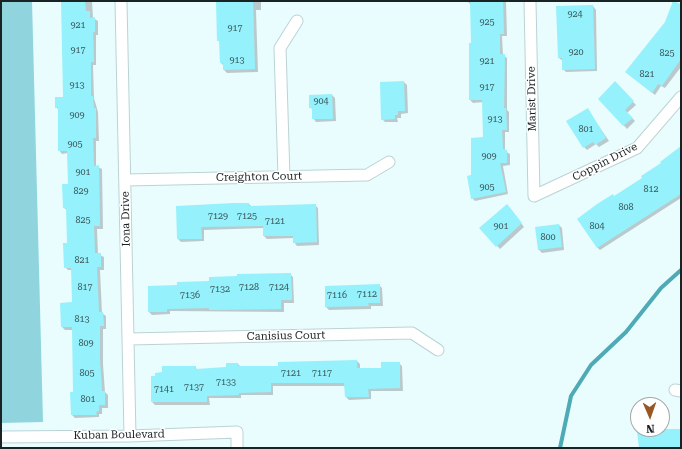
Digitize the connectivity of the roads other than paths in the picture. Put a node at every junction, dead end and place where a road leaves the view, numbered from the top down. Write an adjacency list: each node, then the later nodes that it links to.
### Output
1 (121, 1): 7 (street, Iona Drive)
2 (530, 1): 8 (street, Marist Drive)
3 (297, 21): 6 (street)
4 (681, 97): 8 (street, Coppin Drive)
5 (389, 162): 6 (street, Creighton Court)
6 (284, 177): 7 (street, Creighton Court)
7 (125, 180): 9 (street, Iona Drive)
8 (534, 196)
9 (128, 339): 10 (street, Canisius Court); 11 (street, Iona Drive)
10 (438, 350)
11 (130, 436): 12 (street, Kuban Boulevard); 13 (street, Kuban Boulevard)
12 (1, 437)
13 (237, 448)

